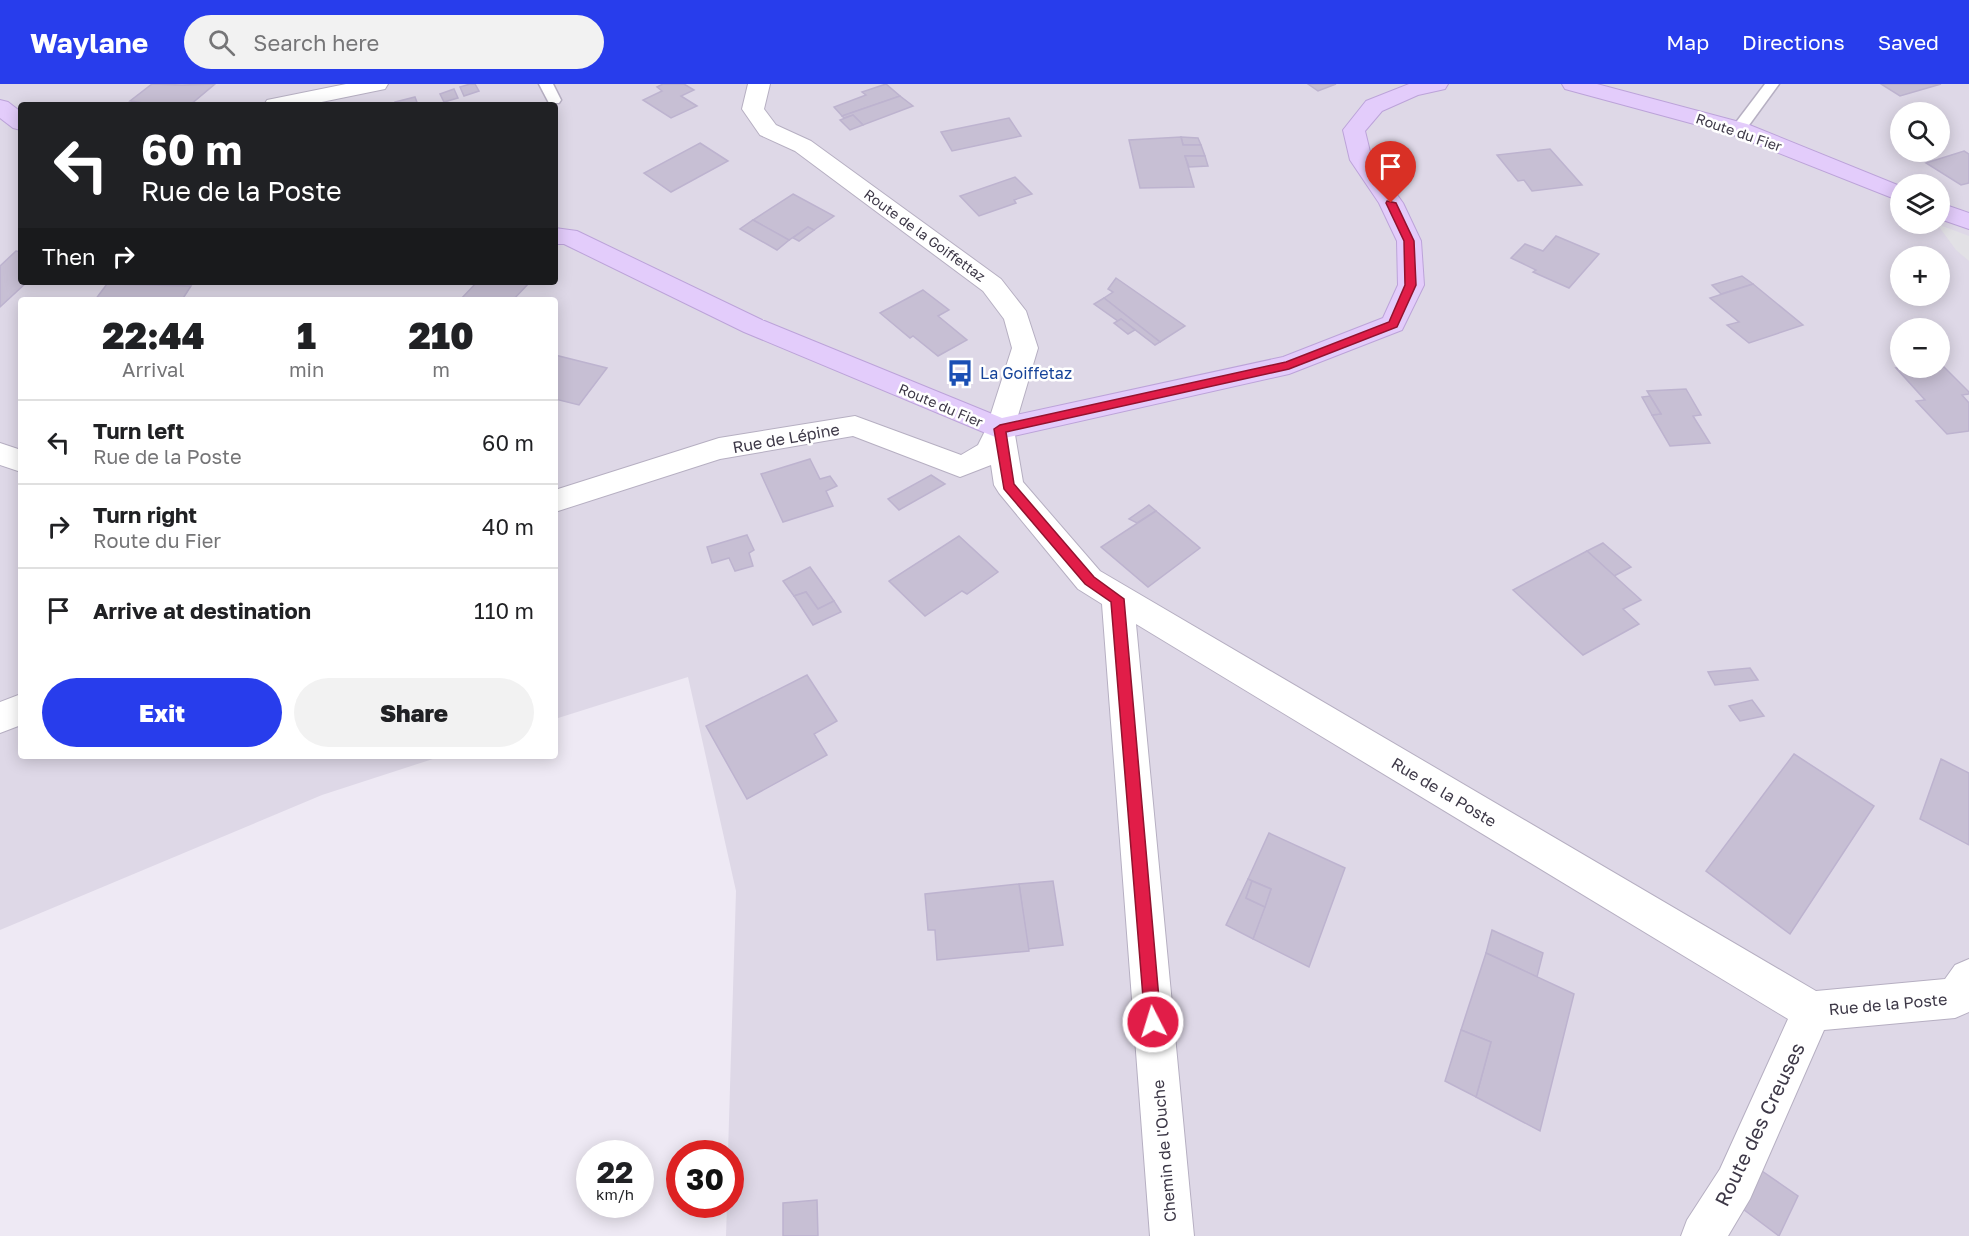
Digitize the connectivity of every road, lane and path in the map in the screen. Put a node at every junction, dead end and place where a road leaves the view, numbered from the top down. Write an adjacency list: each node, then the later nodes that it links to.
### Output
1 (377, 84): 8 (street)
2 (546, 84): 7 (lane)
3 (759, 84): 16 (street, Route de la Goiffettaz)
4 (1437, 84): 16 (main road, Route du Fier)
5 (1573, 84): 11 (main road, Route du Fier)
6 (1772, 84): 11 (lane)
7 (554, 100)
8 (290, 102)
9 (0, 107): 10 (main road)
10 (18, 121)
11 (1739, 129): 12 (main road, Route du Fier)
12 (1890, 190)
13 (1950, 214): 14 (main road)
14 (1969, 222)
15 (558, 236): 16 (main road, Route du Fier)
16 (1000, 429): 19 (street, Rue de Lépine); 20 (street, Rue de la Poste)
17 (0, 454): 18 (street)
18 (18, 460)
19 (558, 500)
20 (1118, 599): 24 (street, Rue de la Poste); 25 (street, Chemin de l'Ouche)
21 (18, 710): 22 (street)
22 (0, 718)
23 (1969, 979): 24 (street, Rue de la Poste)
24 (1812, 1011): 26 (street, Route des Creuses)
25 (1172, 1236)
26 (1702, 1236)

